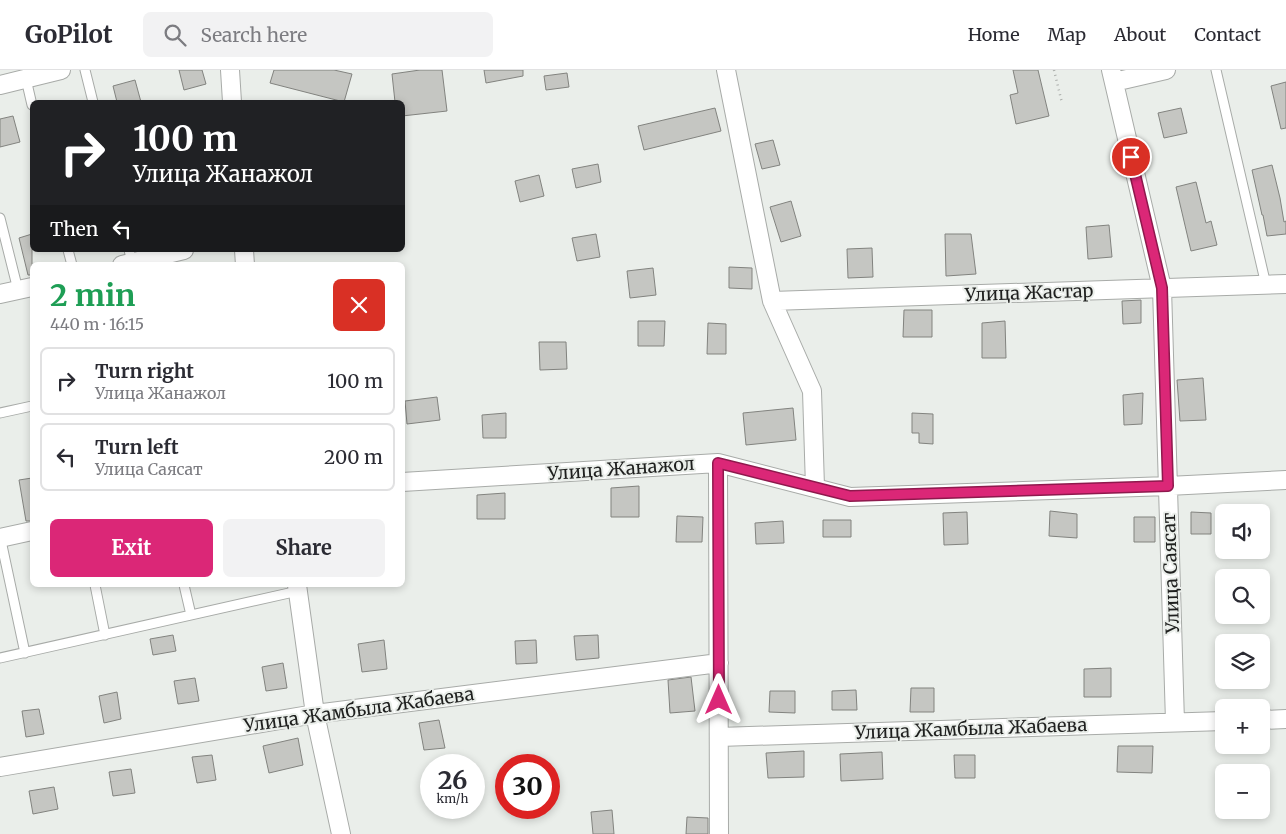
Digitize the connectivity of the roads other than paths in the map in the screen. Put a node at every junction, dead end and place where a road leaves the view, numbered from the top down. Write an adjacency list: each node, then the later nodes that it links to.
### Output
1 (61, 70): 8 (street)
2 (85, 70): 11 (lane)
3 (230, 70): 12 (street)
4 (726, 70): 21 (street)
5 (1166, 70): 7 (street)
6 (1216, 70): 17 (lane)
7 (1113, 76): 19 (street, Улица Саясат)
8 (26, 79): 9 (street); 10 (lane)
9 (0, 85)
10 (31, 100)
11 (92, 100)
12 (232, 100)
13 (0, 218): 18 (lane)
14 (172, 252): 15 (street)
15 (128, 259)
16 (1286, 284): 17 (street, Улица Жастар)
17 (1266, 285): 19 (street, Улица Жастар)
18 (25, 288): 20 (street)
19 (1162, 288): 21 (street, Улица Жастар); 27 (street, Улица Саясат)
20 (0, 294)
21 (772, 301): 28 (street)
22 (30, 406): 23 (lane)
23 (0, 413)
24 (718, 463): 26 (street, Улица Жанажол); 28 (street, Улица Жанажол); 38 (street)
25 (1286, 480): 27 (street, Улица Жанажол)
26 (405, 482)
27 (1168, 486): 28 (street, Улица Жанажол); 43 (street, Улица Саясат)
28 (815, 488)
29 (30, 530): 30 (street)
30 (0, 536): 36 (lane)
31 (95, 587): 35 (lane)
32 (184, 587): 34 (lane)
33 (298, 588): 34 (lane); 39 (street)
34 (191, 616): 35 (lane)
35 (105, 635): 36 (lane)
36 (25, 653): 37 (lane)
37 (0, 658)
38 (719, 663): 39 (street, Улица Жамбыла Жабаева); 44 (street)
39 (316, 714): 45 (street, Улица Жамбыла Жабаева); 46 (street)
40 (1286, 719): 41 (street)
41 (1270, 720)
42 (1215, 721): 43 (street, Улица Жамбыла Жабаева)
43 (1175, 722): 44 (street, Улица Жамбыла Жабаева)
44 (719, 737): 47 (street)
45 (0, 767)
46 (341, 834)
47 (719, 834)

